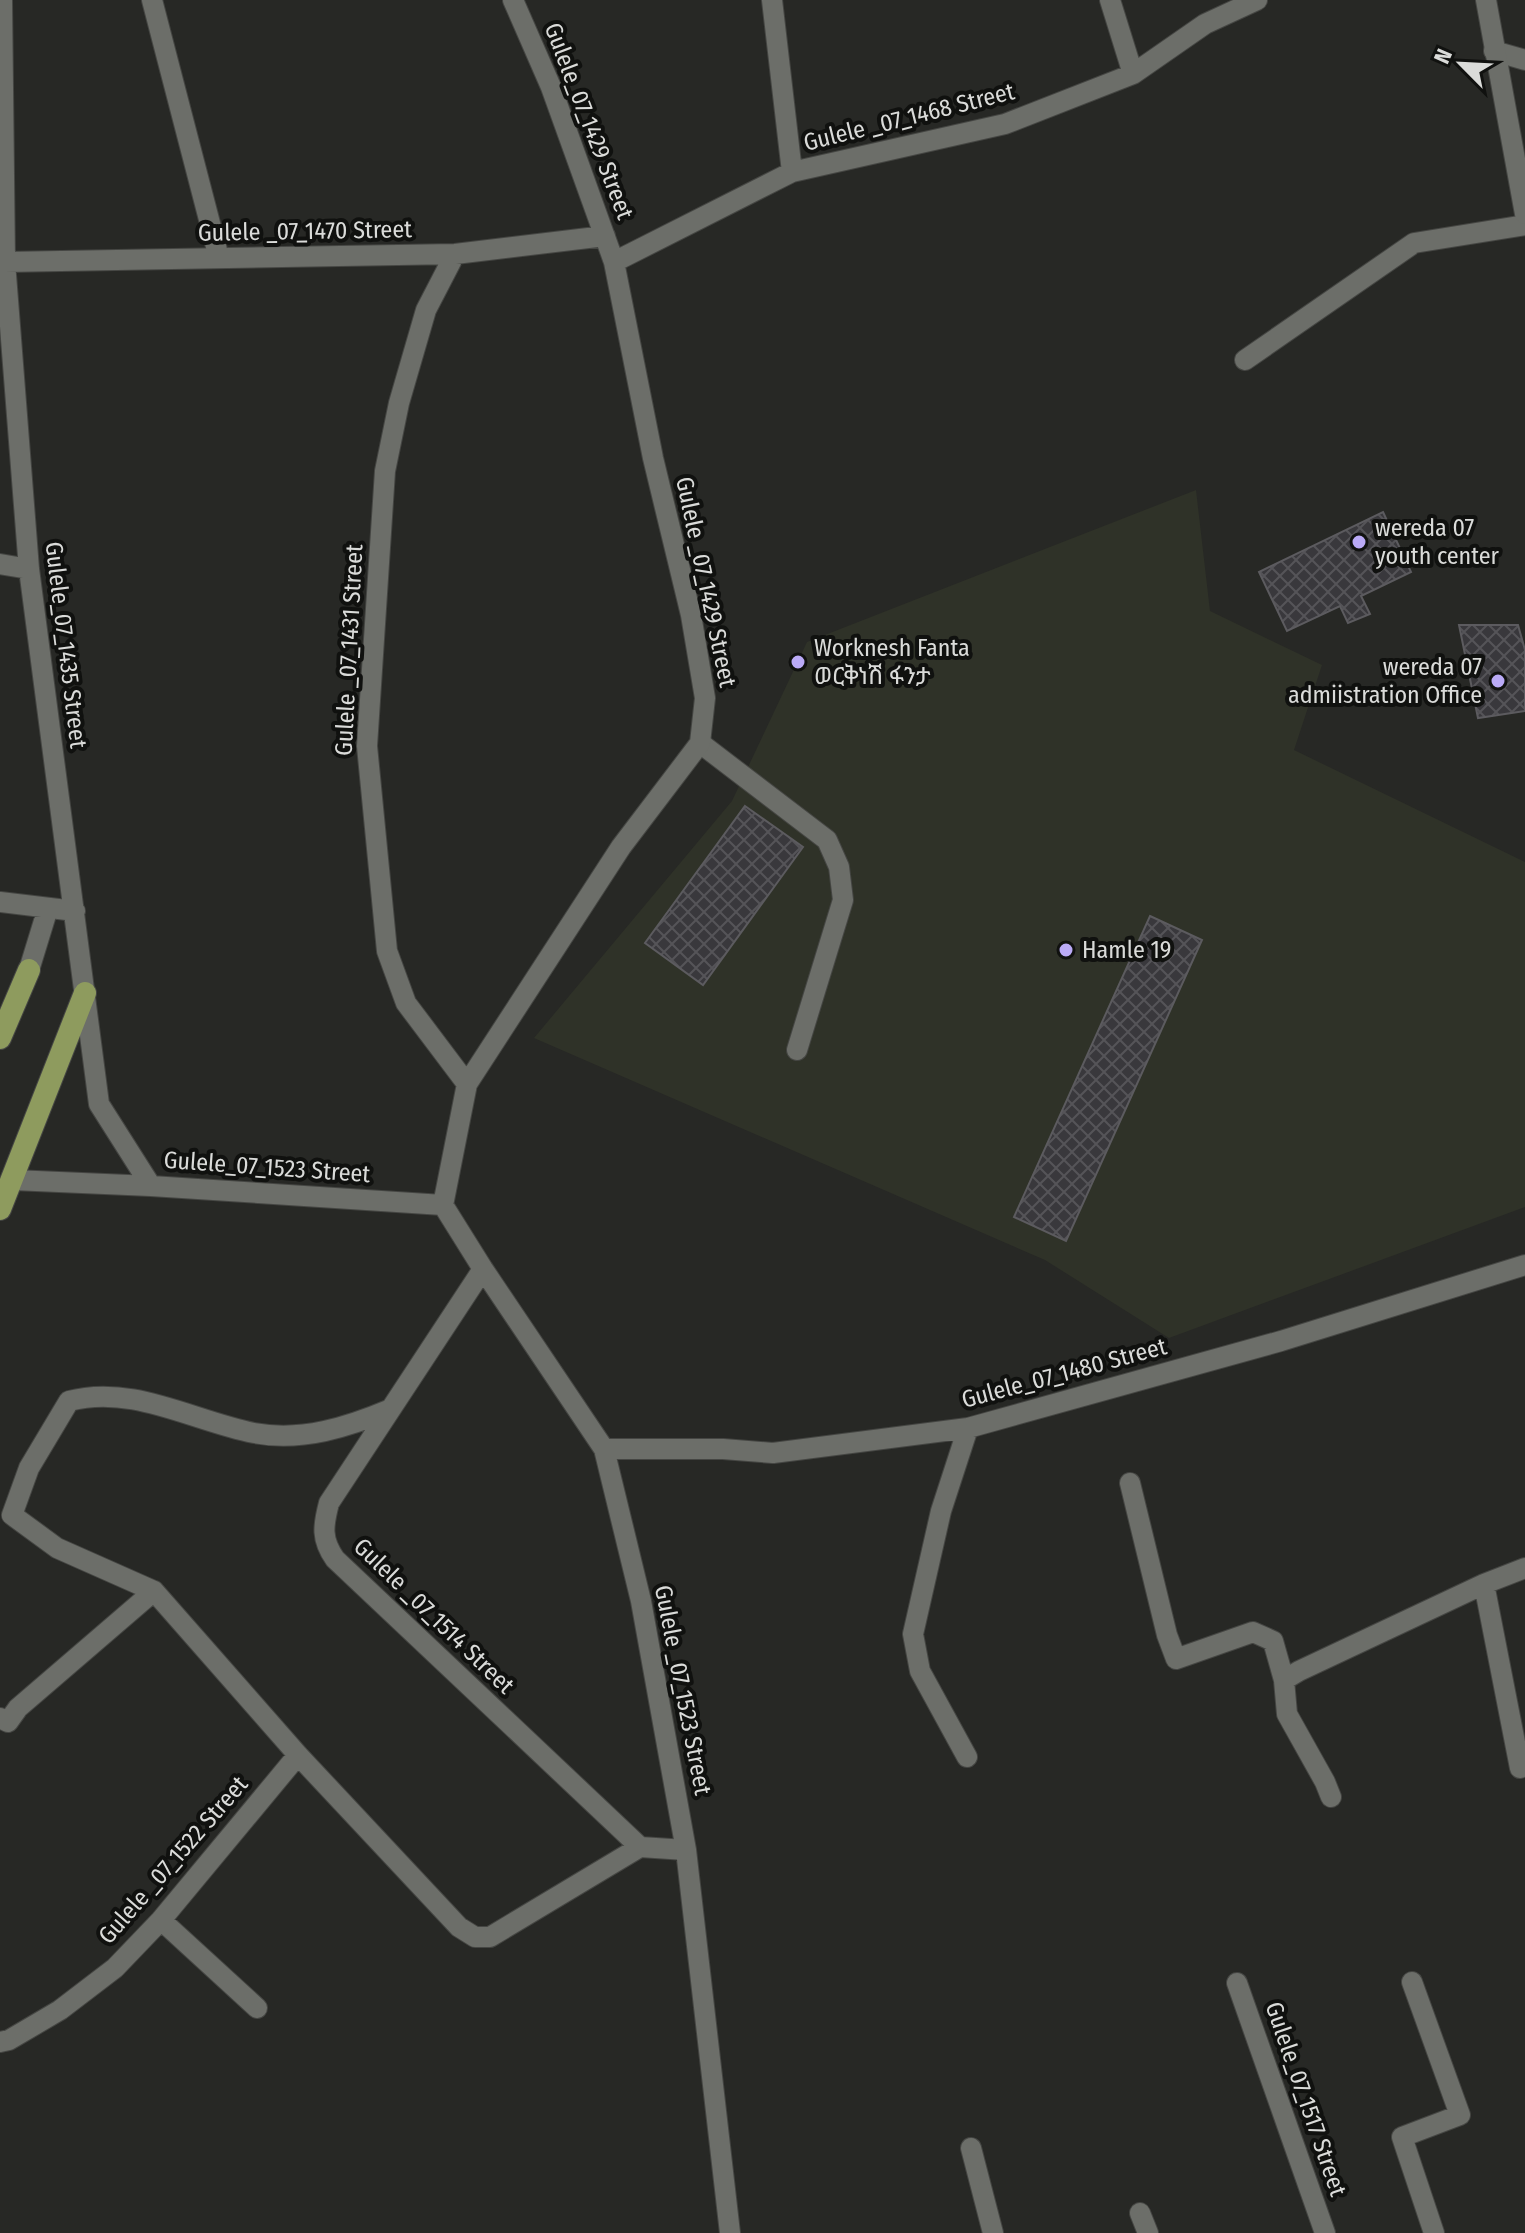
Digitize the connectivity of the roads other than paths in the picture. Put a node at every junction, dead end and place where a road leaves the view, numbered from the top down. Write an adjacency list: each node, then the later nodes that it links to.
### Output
1 (2, 0): 17 (street, Gulele_07_1435 Street)
2 (152, 0): 16 (street)
3 (513, 0): 14 (street, Gulele_07_1429 Street)
4 (772, 0): 11 (street)
5 (1110, 0): 10 (street)
6 (1257, 0): 10 (street, Gulele _07_1468 Street)
7 (1486, 0): 8 (street)
8 (1494, 51): 9 (street); 12 (street)
9 (1525, 60)
10 (1133, 74): 11 (street, Gulele _07_1468 Street)
11 (792, 172): 18 (street, Gulele _07_1468 Street)
12 (1525, 214)
13 (1525, 225): 20 (street)
14 (605, 236): 15 (street, Gulele _07_1470 Street); 18 (street, Gulele_07_1429 Street)
15 (455, 254): 16 (street, Gulele _07_1470 Street); 31 (street, Gulele _07_1431 Street)
16 (219, 258): 17 (street, Gulele _07_1470 Street)
17 (5, 262): 19 (street, Gulele_07_1435 Street)
18 (614, 262): 23 (street, Gulele _07_1429 Street)
19 (3, 302): 22 (street, Gulele_07_1435 Street)
20 (1245, 360)
21 (0, 564): 22 (street)
22 (29, 569): 26 (street, Gulele_07_1435 Street)
23 (700, 743): 30 (street); 31 (street)
24 (0, 902): 25 (street)
25 (48, 908): 26 (street); 27 (street)
26 (75, 911): 28 (street, Gulele_07_1435 Street)
27 (29, 970): 29 (highway)
28 (85, 993): 32 (highway); 33 (street, Gulele_07_1523 Street)
29 (0, 1038)
30 (797, 1050)
31 (467, 1084): 34 (street)
32 (13, 1180): 33 (street); 35 (highway)
33 (151, 1186): 34 (street, Gulele_07_1523 Street)
34 (443, 1205): 37 (street, Gulele _07_1523 Street)
35 (0, 1209)
36 (1525, 1265): 39 (street, Gulele_07_1480 Street)
37 (483, 1269): 38 (street, Gulele _07_1514 Street); 40 (street, Gulele _07_1523 Street)
38 (391, 1409): 44 (street); 51 (street, Gulele _07_1514 Street)
39 (968, 1428): 40 (street, Gulele_07_1480 Street); 48 (street)
40 (604, 1449): 52 (street, Gulele _07_1523 Street)
41 (1130, 1483): 45 (street)
42 (1525, 1568): 43 (street)
43 (1484, 1584): 45 (street); 49 (street)
44 (154, 1591): 46 (street); 47 (street)
45 (1284, 1680): 50 (street)
46 (0, 1718)
47 (298, 1755): 51 (street); 53 (street, Gulele _07_1522 Street)
48 (967, 1757)
49 (1520, 1768)
50 (1331, 1797)
51 (640, 1847): 52 (street)
52 (686, 1850): 60 (street, Gulele _07_1523 Street)
53 (161, 1920): 56 (street); 57 (street, Gulele _07_1522 Street)
54 (1412, 1982): 64 (street)
55 (1237, 1983): 63 (street, Gulele_07_1517 Street)
56 (257, 2008)
57 (0, 2042)
58 (971, 2148): 61 (street)
59 (1140, 2213): 62 (street)
60 (730, 2233)
61 (993, 2233)
62 (1148, 2233)
63 (1325, 2233)
64 (1434, 2233)

